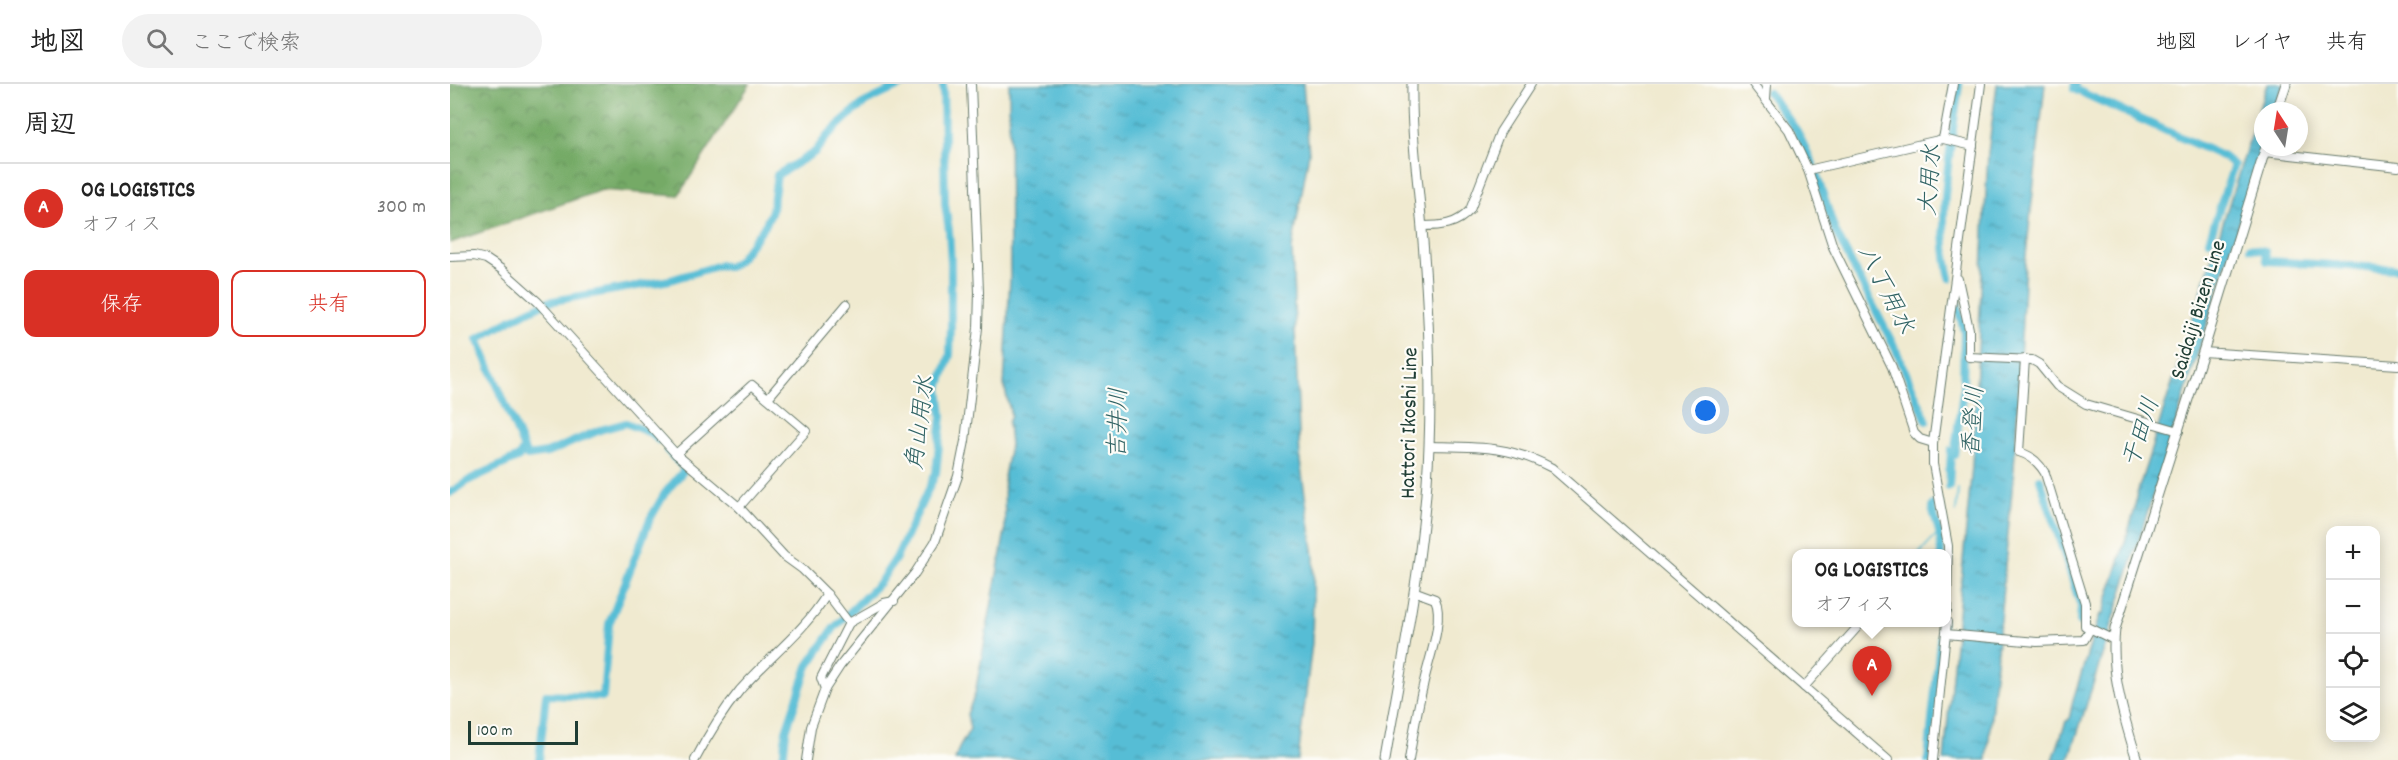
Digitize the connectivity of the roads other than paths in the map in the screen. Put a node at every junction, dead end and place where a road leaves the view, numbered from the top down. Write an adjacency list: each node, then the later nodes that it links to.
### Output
1 (971, 84): 33 (street)
2 (1412, 84): 17 (main road, Hattori Ikoshi Line)
3 (1531, 84): 17 (street)
4 (1753, 84): 9 (street)
5 (1767, 84): 9 (street)
6 (1953, 84): 11 (street)
7 (1981, 84): 12 (street)
8 (2286, 84): 10 (main road)
9 (1766, 99): 16 (street)
10 (2280, 102)
11 (1948, 140): 12 (street); 16 (street)
12 (1972, 146): 19 (street)
13 (2308, 155): 15 (street)
14 (2263, 156): 21 (main road, Saidaiji Bizen Line)
15 (2398, 167)
16 (1808, 170): 26 (street)
17 (1422, 226): 27 (main road, Hattori Ikoshi Line)
18 (450, 257): 28 (street)
19 (1956, 274): 22 (street); 26 (street)
20 (847, 304): 24 (street)
21 (2203, 352): 23 (street); 25 (main road, Saidaiji Bizen Line)
22 (2024, 359): 25 (street); 37 (street)
23 (2398, 365)
24 (768, 398): 28 (street); 29 (street)
25 (2177, 430): 39 (main road, Saidaiji Bizen Line)
26 (1933, 443): 30 (street)
27 (1429, 446): 31 (main road, Hattori Ikoshi Line); 40 (street)
28 (676, 454): 29 (street)
29 (739, 507): 32 (street)
30 (1948, 549)
31 (1416, 592): 44 (main road, Hattori Ikoshi Line); 45 (street)
32 (827, 594): 34 (street); 42 (street)
33 (894, 601): 34 (street); 41 (street)
34 (849, 623): 41 (street)
35 (1858, 627): 40 (street)
36 (1948, 627): 38 (street)
37 (2092, 630): 38 (street); 39 (street)
38 (1949, 634): 47 (street)
39 (2111, 640): 48 (main road, Saidaiji Bizen Line)
40 (1804, 687): 46 (street)
41 (825, 689): 43 (street)
42 (695, 760)
43 (806, 760)
44 (1385, 760)
45 (1409, 760)
46 (1888, 760)
47 (1933, 760)
48 (2138, 760)

